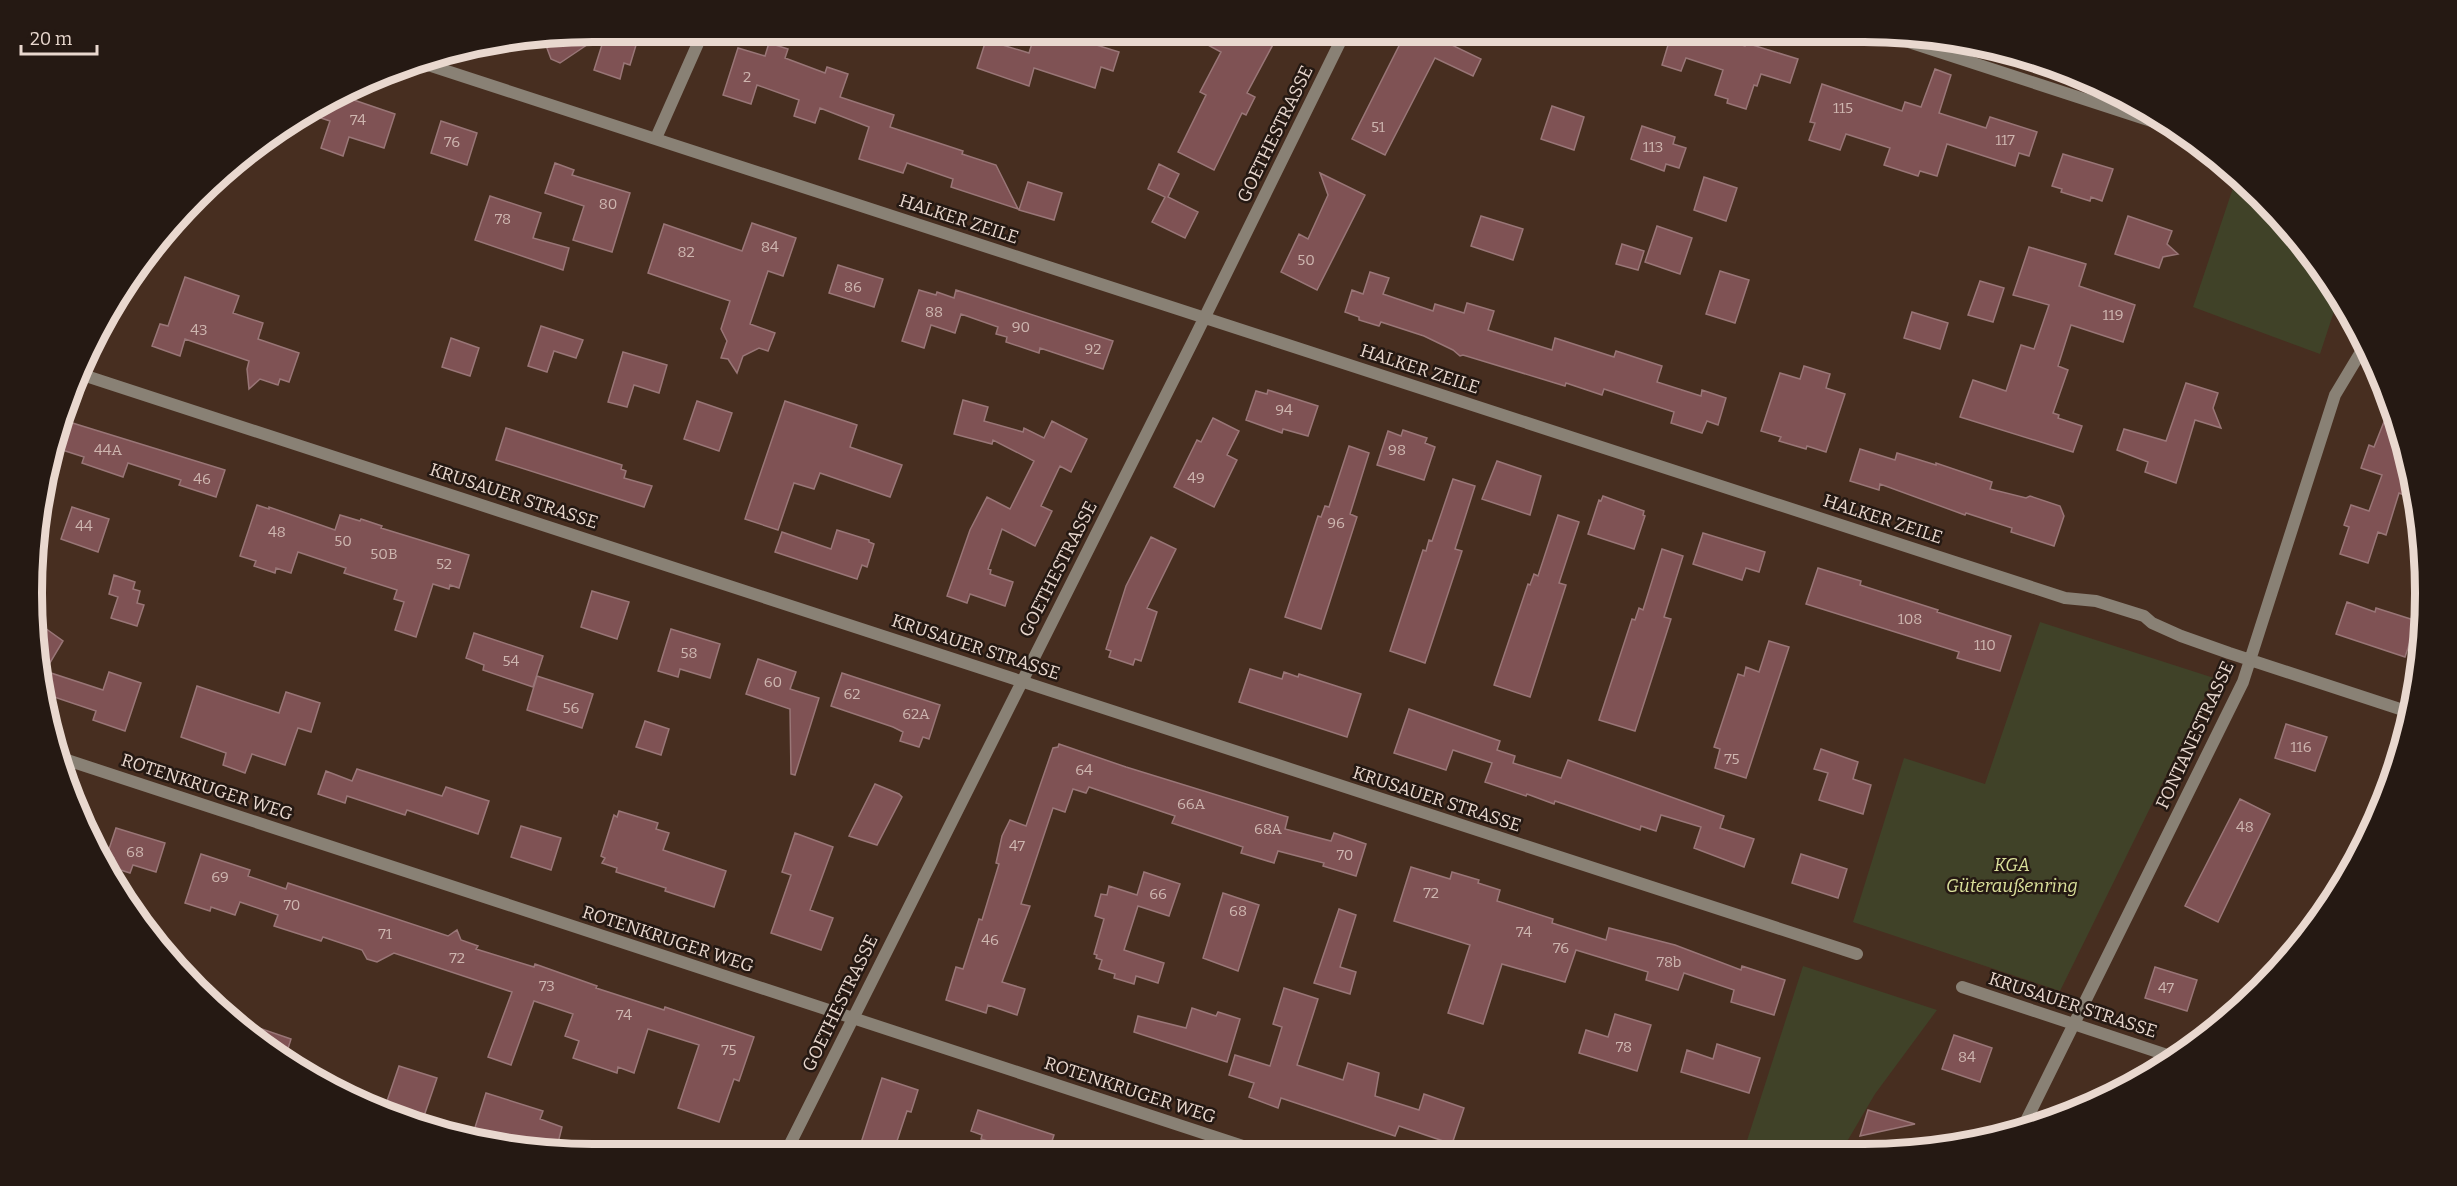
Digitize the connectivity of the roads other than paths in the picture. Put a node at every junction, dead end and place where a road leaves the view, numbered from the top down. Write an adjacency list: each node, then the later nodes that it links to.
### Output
1 (699, 42): 6 (street)
2 (1340, 42): 7 (street, GOETHESTRASSE)
3 (1918, 45): 5 (street)
4 (432, 66): 6 (street, HALKER ZEILE)
5 (2144, 119)
6 (656, 138): 7 (street, HALKER ZEILE)
7 (1204, 319): 10 (street, HALKER ZEILE); 11 (street, GOETHESTRASSE)
8 (2360, 353): 10 (street, FONTANESTRASSE)
9 (87, 376): 11 (street, KRUSAUER STRASSE)
10 (2250, 660): 12 (street, HALKER ZEILE); 17 (street, FONTANESTRASSE)
11 (1021, 681): 14 (street, KRUSAUER STRASSE); 16 (street, GOETHESTRASSE)
12 (2402, 709)
13 (68, 760): 16 (street, ROTENKRUGER WEG)
14 (1857, 954)
15 (1962, 987): 17 (street, KRUSAUER STRASSE)
16 (853, 1018): 20 (street, GOETHESTRASSE); 21 (street, ROTENKRUGER WEG)
17 (2073, 1025): 18 (street, KRUSAUER STRASSE); 19 (street, FONTANESTRASSE)
18 (2165, 1054)
19 (2027, 1119)
20 (790, 1144)
21 (1237, 1144)

